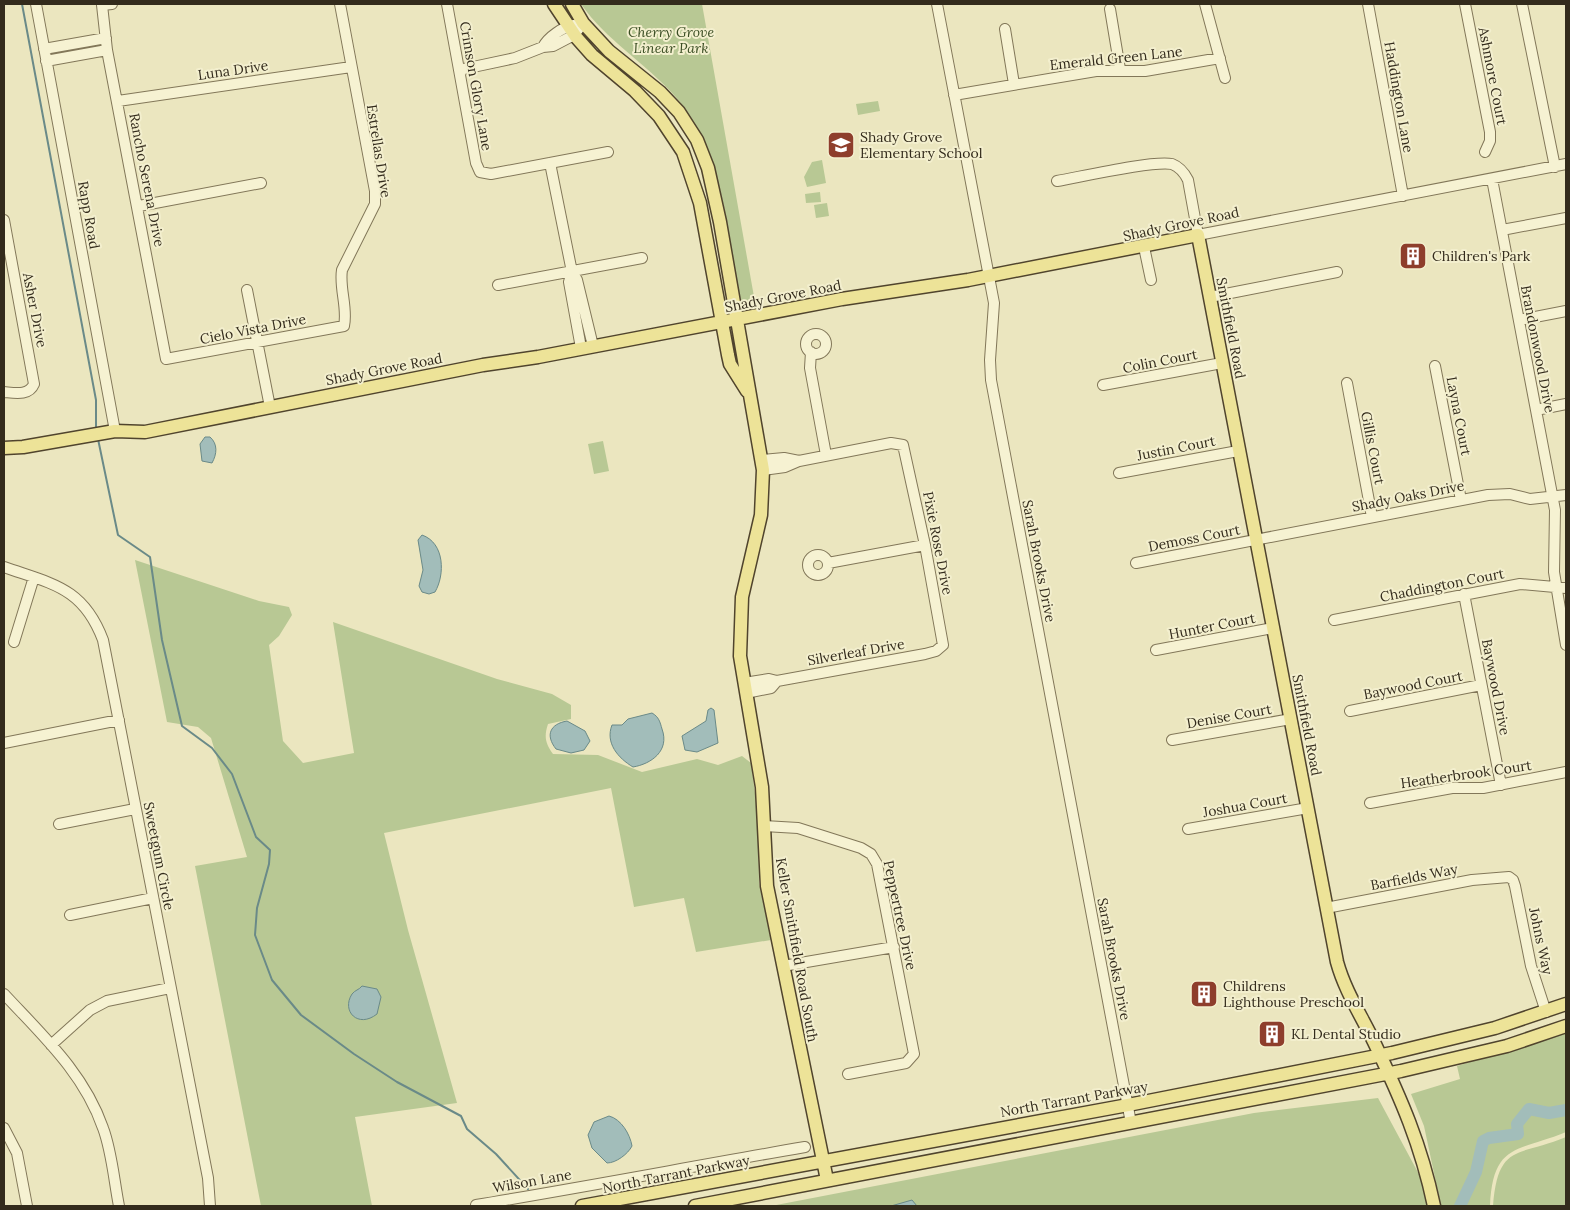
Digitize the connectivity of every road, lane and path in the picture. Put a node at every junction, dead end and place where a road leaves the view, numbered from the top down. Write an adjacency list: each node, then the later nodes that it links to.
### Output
1 (36, 4): 17 (street, Rapp Road)
2 (107, 4): 16 (street, Rancho Serena Drive)
3 (340, 4): 21 (street, Estrellas Drive)
4 (446, 4): 23 (street, Crimson Glory Lane)
5 (554, 4): 14 (main road, Keller Smithfield Road South)
6 (572, 4): 13 (main road, Keller Smithfield Road South)
7 (938, 4): 26 (street, Sarah Brooks Drive)
8 (1205, 4): 19 (street)
9 (1368, 4): 36 (street, Haddington Lane)
10 (1465, 4): 29 (street, Ashmore Court)
11 (1522, 4): 32 (street)
12 (1110, 9): 22 (street)
13 (582, 23): 14 (street); 52 (main road, Keller Smithfield Road South)
14 (571, 30): 23 (street); 54 (main road, Keller Smithfield Road South)
15 (1005, 30): 25 (street)
16 (106, 38): 17 (street); 18 (street, Rancho Serena Drive)
17 (44, 49): 20 (street, Rapp Road)
18 (107, 50): 20 (street); 27 (street, Rancho Serena Drive)
19 (1220, 58): 22 (street, Emerald Green Lane); 24 (street)
20 (46, 60): 69 (street, Rapp Road)
21 (351, 67): 27 (street, Luna Drive); 55 (street, Estrellas Drive)
22 (1120, 69): 25 (street, Emerald Green Lane)
23 (459, 70): 30 (street, Crimson Glory Lane)
24 (1225, 78)
25 (1014, 84): 26 (street, Emerald Green Lane)
26 (954, 95): 46 (street, Sarah Brooks Drive)
27 (118, 101): 37 (street, Rancho Serena Drive)
28 (608, 152): 30 (street)
29 (1485, 152)
30 (550, 163): 44 (street)
31 (1566, 164): 32 (street, Shady Grove Road)
32 (1554, 166): 33 (street, Shady Grove Road)
33 (1492, 178): 36 (street, Shady Grove Road); 40 (street, Brandonwood Drive)
34 (1057, 180): 41 (street)
35 (261, 183): 37 (street)
36 (1403, 196): 41 (street, Shady Grove Road)
37 (139, 206): 59 (street, Rancho Serena Drive)
38 (1566, 218): 40 (street)
39 (4, 220): 64 (street, Asher Drive)
40 (1502, 230): 53 (street, Brandonwood Drive)
41 (1198, 235): 42 (main road, Shady Grove Road); 50 (main road, Smithfield Road)
42 (1144, 247): 46 (main road, Shady Grove Road); 47 (street)
43 (642, 258): 44 (street)
44 (572, 272): 48 (street); 57 (street)
45 (1336, 272): 50 (street)
46 (989, 276): 52 (main road, Shady Grove Road); 123 (street, Sarah Brooks Drive)
47 (1151, 280)
48 (498, 285)
49 (247, 290): 56 (street)
50 (1210, 297): 60 (main road, Smithfield Road)
51 (1566, 311): 53 (street)
52 (736, 320): 54 (main road, Shady Grove Road); 65 (main road, Keller Smithfield Road South)
53 (1519, 320): 68 (street, Brandonwood Drive)
54 (722, 322): 57 (main road, Shady Grove Road); 65 (main road, Keller Smithfield Road South)
55 (344, 326): 56 (street, Cielo Vista Drive)
56 (257, 341): 59 (street, Cielo Vista Drive); 67 (street)
57 (587, 347): 67 (main road, Shady Grove Road)
58 (811, 352): 72 (street)
59 (166, 359)
60 (1222, 363): 63 (street, Colin Court); 71 (main road, Smithfield Road)
61 (1435, 366): 77 (street, Layna Court)
62 (1347, 383): 78 (street, Gillis Court)
63 (1103, 385)
64 (4, 392)
65 (751, 399): 73 (main road, Keller Smithfield Road South)
66 (1566, 404): 68 (street)
67 (270, 407): 69 (main road, Shady Grove Road)
68 (1536, 410): 76 (street, Brandonwood Drive)
69 (110, 432): 70 (main road, Shady Grove Road)
70 (4, 448)
71 (1238, 451): 74 (street, Justin Court); 79 (main road, Smithfield Road)
72 (826, 455): 73 (street); 80 (street, Pixie Rose Drive)
73 (762, 465): 94 (main road, Keller Smithfield Road South)
74 (1120, 473)
75 (1566, 495): 76 (street, Shady Oaks Drive)
76 (1553, 498): 77 (street, Shady Oaks Drive); 85 (street, Brandonwood Drive)
77 (1461, 500): 78 (street, Shady Oaks Drive)
78 (1372, 517): 79 (street, Shady Oaks Drive)
79 (1256, 540): 82 (street, Demoss Court); 88 (main road, Smithfield Road)
80 (925, 544): 81 (street); 91 (street, Pixie Rose Drive)
81 (828, 563)
82 (1136, 563)
83 (4, 567): 84 (street, Sweetgum Circle)
84 (34, 578): 89 (street); 97 (street, Sweetgum Circle)
85 (1561, 588): 86 (street, Chaddington Court); 90 (street, Brandonwood Drive)
86 (1464, 594): 87 (street, Chaddington Court); 93 (street, Baywood Drive)
87 (1334, 620)
88 (1273, 628): 92 (street, Hunter Court); 96 (main road, Smithfield Road)
89 (14, 642)
90 (1566, 645)
91 (940, 649): 94 (street, Silverleaf Drive)
92 (1156, 650)
93 (1481, 685): 95 (street, Baywood Court); 101 (street, Baywood Drive)
94 (745, 688): 106 (main road, Keller Smithfield Road South)
95 (1350, 711)
96 (1291, 719): 98 (street, Denise Court); 103 (main road, Smithfield Road)
97 (119, 720): 99 (street); 104 (street, Sweetgum Circle)
98 (1172, 740)
99 (4, 743)
100 (1566, 772): 101 (street, Heatherbrook Court)
101 (1501, 784): 102 (street, Heatherbrook Court)
102 (1370, 803)
103 (1308, 808): 107 (street, Joshua Court); 110 (main road, Smithfield Road)
104 (135, 809): 105 (street); 109 (street, Sweetgum Circle)
105 (59, 824)
106 (764, 826): 112 (street, Peppertree Drive); 113 (main road, Keller Smithfield Road South)
107 (1188, 829)
108 (1508, 877): 110 (street, Barfields Way); 117 (street, Johns Way)
109 (153, 898): 111 (street); 114 (street, Sweetgum Circle)
110 (1326, 908): 120 (main road, Smithfield Road)
111 (70, 915)
112 (894, 947): 113 (street); 122 (street, Peppertree Drive)
113 (783, 966): 129 (main road, Keller Smithfield Road South)
114 (170, 988): 119 (street); 136 (street, Sweetgum Circle)
115 (4, 994): 119 (street)
116 (1566, 1004): 117 (main road, North Tarrant Parkway)
117 (1546, 1012): 120 (main road, North Tarrant Parkway)
118 (1566, 1026): 121 (main road)
119 (51, 1045): 135 (street)
120 (1380, 1055): 121 (main road, Smithfield Road); 123 (main road, North Tarrant Parkway)
121 (1388, 1073): 124 (main road); 139 (main road, Smithfield Road)
122 (848, 1074)
123 (1128, 1105): 124 (street, Sarah Brooks Drive); 126 (main road, North Tarrant Parkway)
124 (1131, 1123): 128 (main road)
125 (4, 1128): 134 (street)
126 (988, 1130): 128 (main road); 129 (main road, North Tarrant Parkway)
127 (805, 1147): 130 (street, Wilson Lane)
128 (992, 1150): 131 (main road)
129 (824, 1162): 131 (main road, Keller Smithfield Road South); 132 (main road, North Tarrant Parkway)
130 (711, 1164): 132 (street); 133 (street, Wilson Lane)
131 (827, 1180): 138 (main road)
132 (714, 1182): 137 (main road, North Tarrant Parkway)
133 (476, 1205)
134 (27, 1206)
135 (119, 1206)
136 (210, 1206)
137 (582, 1206)
138 (695, 1206)
139 (1434, 1206)

